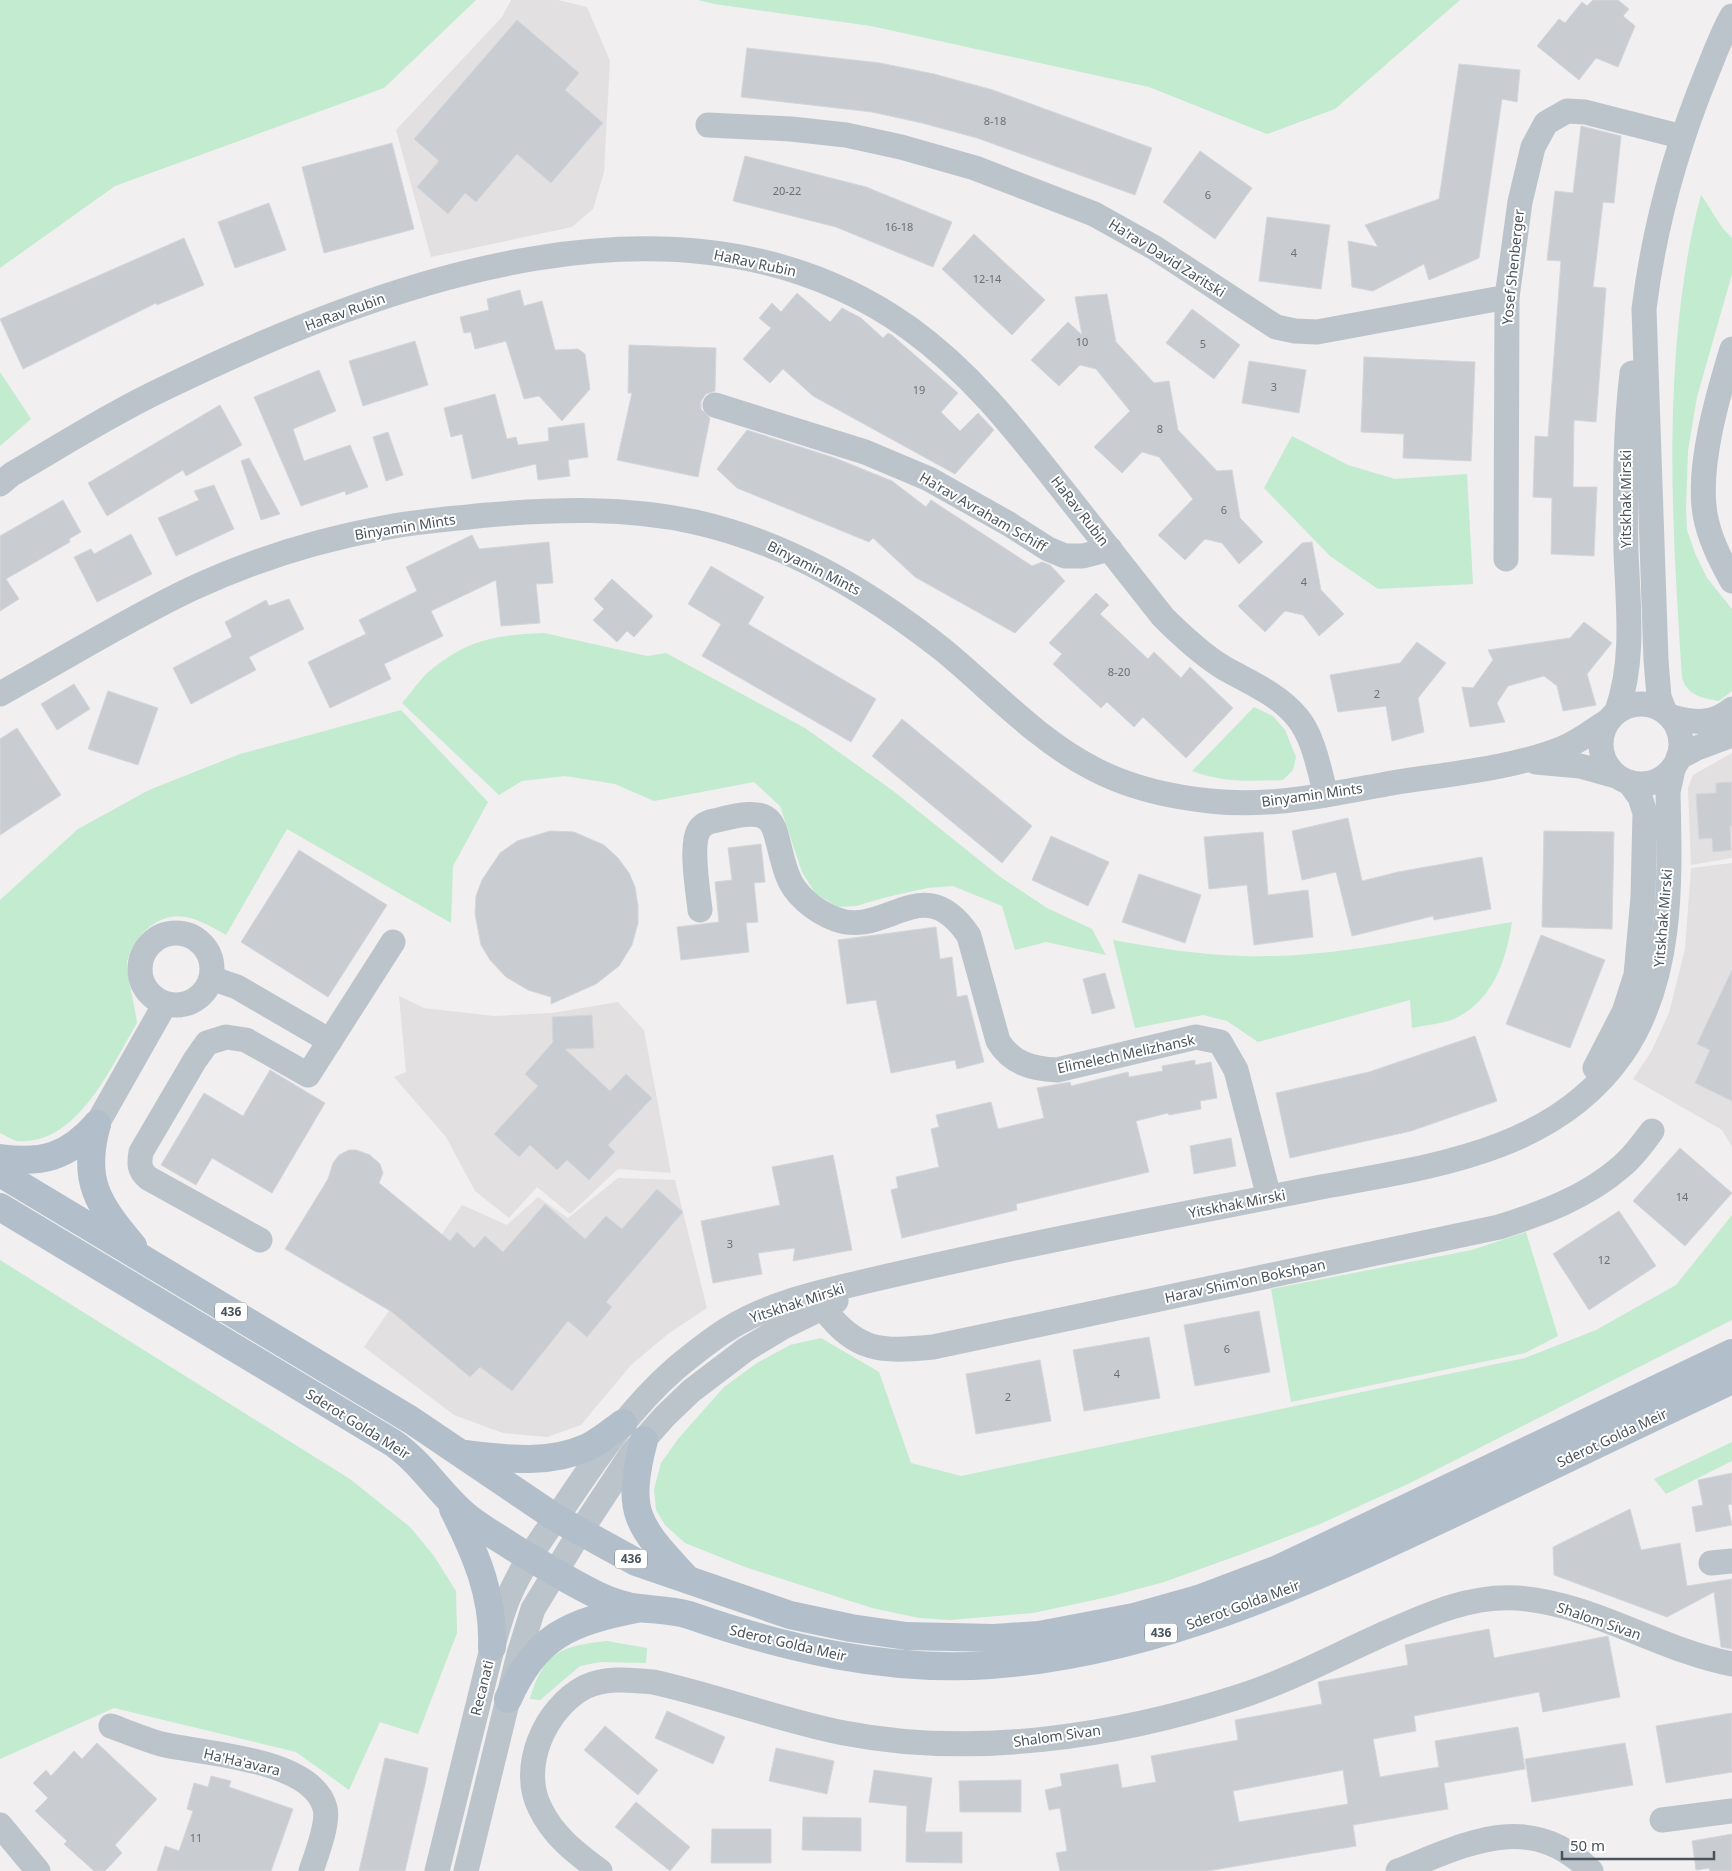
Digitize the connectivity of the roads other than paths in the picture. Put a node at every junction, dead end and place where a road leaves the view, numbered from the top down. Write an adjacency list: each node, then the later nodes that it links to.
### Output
1 (1732, 16): 3 (street, Yitskhak Mirski)
2 (708, 125): 5 (street, Ha'rav David Zaritski)
3 (1683, 137): 4 (street, Yitskhak Mirski); 5 (street, Yosef Shenberger)
4 (1647, 287): 14 (street, Yitskhak Mirski); 15 (street, Yitskhak Mirski)
5 (1507, 297): 10 (street, Yosef Shenberger)
6 (1732, 349): 11 (street)
7 (715, 405): 9 (street, Ha'rav Avraham Schiff)
8 (0, 484): 9 (street, HaRav Rubin)
9 (1110, 550): 20 (street, HaRav Rubin)
10 (1506, 559)
11 (1732, 581)
12 (0, 694): 20 (street, Binyamin Mints)
13 (1732, 709): 14 (street)
14 (1668, 713): 15 (street); 18 (street)
15 (1612, 716): 17 (street, Binyamin Mints); 19 (street)
16 (1732, 735): 18 (street)
17 (1511, 762): 19 (street, Binyamin Mints); 20 (street, Binyamin Mints)
18 (1676, 764): 19 (street); 26 (street, Yitskhak Mirski)
19 (1622, 779): 26 (street, Yitskhak Mirski)
20 (1326, 795)
21 (700, 910): 31 (street, Elimelech Melizhansk)
22 (393, 942): 25 (street)
23 (211, 978): 24 (street); 24 (street); 25 (street)
24 (165, 1004): 27 (street)
25 (330, 1041): 33 (street)
26 (1577, 1101): 31 (street, Yitskhak Mirski)
27 (97, 1124): 29 (main road); 34 (main road)
28 (1652, 1131): 36 (street, Harav Shim'on Bokshpan)
29 (0, 1158)
30 (0, 1173): 34 (main road, Sderot Golda Meir / 436)
31 (1270, 1198): 35 (street, Yitskhak Mirski)
32 (0, 1207): 42 (main road, Sderot Golda Meir / 436)
33 (260, 1240)
34 (145, 1261): 41 (main road, Sderot Golda Meir / 436)
35 (885, 1276): 36 (street, Yitskhak Mirski); 39 (street, Yitskhak Mirski)
36 (823, 1308): 40 (street, Yitskhak Mirski)
37 (1732, 1353): 47 (main road, Sderot Golda Meir / 436)
38 (1732, 1380): 48 (main road, Sderot Golda Meir / 436)
39 (624, 1423): 41 (main road); 43 (street, Yitskhak Mirski)
40 (644, 1440): 44 (street, Yitskhak Mirski); 47 (main road)
41 (461, 1453): 43 (main road, Sderot Golda Meir / 436)
42 (448, 1499): 45 (main road, Sderot Golda Meir / 436); 49 (main road)
43 (556, 1518): 44 (main road, Sderot Golda Meir / 436); 45 (street, Recanati)
44 (580, 1532): 46 (street, Recanati); 47 (main road, Sderot Golda Meir / 436)
45 (530, 1557): 46 (main road, Sderot Golda Meir / 436); 49 (street, Recanati)
46 (554, 1572): 48 (main road, Sderot Golda Meir / 436); 51 (street, Recanati)
47 (686, 1578)
48 (639, 1608): 51 (main road)
49 (492, 1647): 58 (street, Recanati)
50 (1732, 1664): 60 (street, Shalom Sivan)
51 (508, 1699): 59 (street, Recanati)
52 (111, 1726): 57 (street, Ha'Ha'avara)
53 (1732, 1811): 54 (street)
54 (1662, 1820)
55 (0, 1825): 56 (street)
56 (38, 1871)
57 (311, 1871)
58 (437, 1871)
59 (466, 1871)
60 (600, 1871)
61 (1398, 1871): 62 (street)
62 (1591, 1871)

